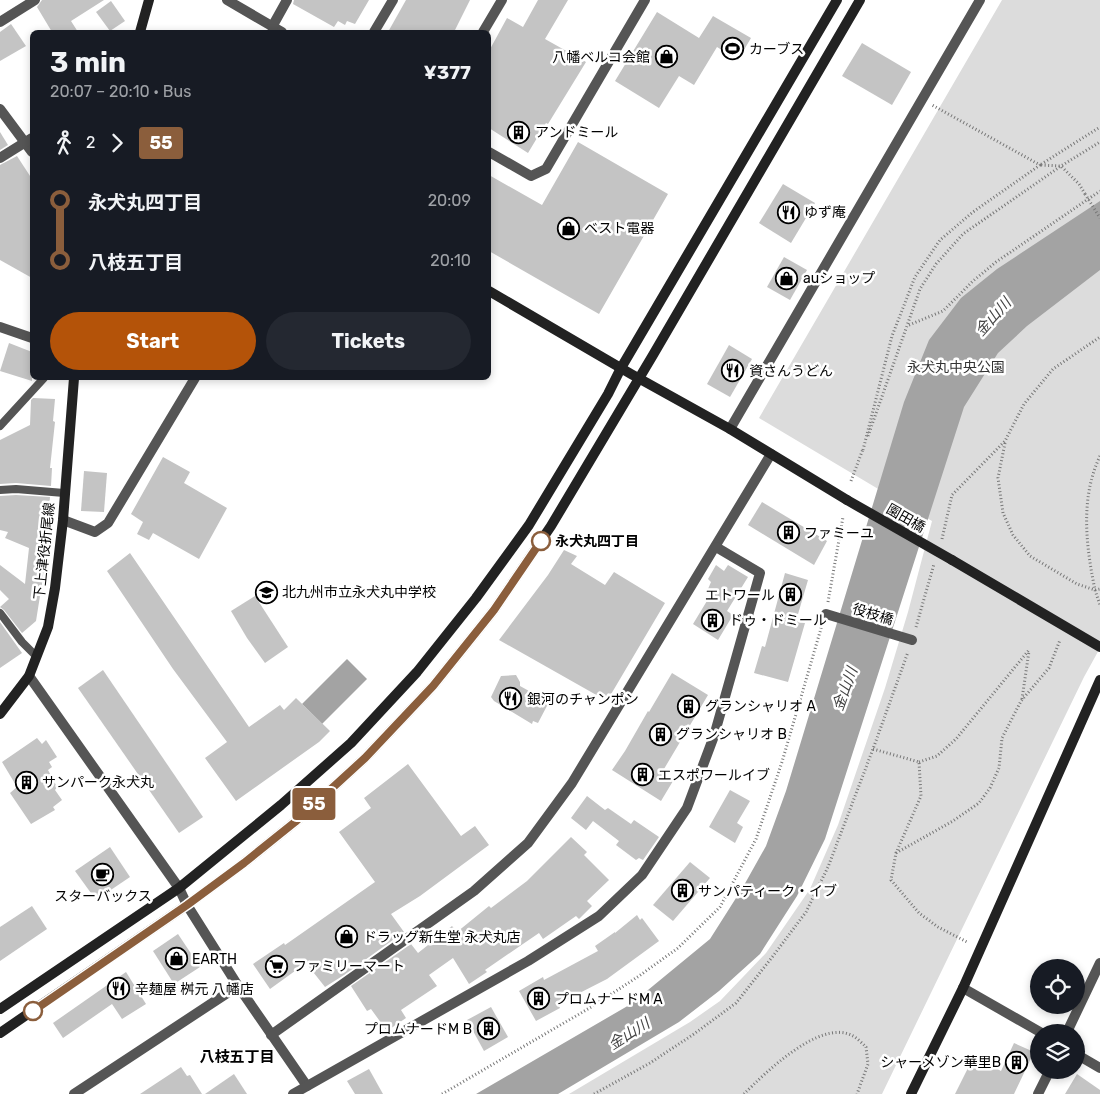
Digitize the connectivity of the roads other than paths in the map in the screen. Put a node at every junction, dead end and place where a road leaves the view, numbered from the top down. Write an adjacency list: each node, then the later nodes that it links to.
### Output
1 (35, 0): 11 (street)
2 (150, 0): 13 (street)
3 (288, 0): 12 (street)
4 (393, 0): 15 (street)
5 (502, 0): 16 (street)
6 (645, 0): 19 (street)
7 (836, 0): 24 (street)
8 (860, 0): 25 (street)
9 (980, 0): 30 (street)
10 (229, 1): 12 (street)
11 (0, 22)
12 (272, 27): 14 (street)
13 (141, 30)
14 (278, 30)
15 (375, 30)
16 (484, 30)
17 (0, 109): 18 (street)
18 (29, 140): 20 (street)
19 (491, 153)
20 (0, 158)
21 (491, 292): 24 (street, 園田橋)
22 (0, 326): 23 (street)
23 (30, 337)
24 (621, 368): 25 (street, 園田橋); 44 (street)
25 (639, 379): 30 (street, 園田橋); 45 (street)
26 (42, 380): 29 (lane)
27 (74, 380): 33 (street, 下上津役折尾線)
28 (194, 380): 34 (street)
29 (0, 426)
30 (730, 429): 31 (street, 園田橋)
31 (771, 454): 35 (street); 39 (street, 園田橋, bridge)
32 (0, 490): 33 (lane)
33 (64, 493): 34 (street, 下上津役折尾線)
34 (63, 520): 40 (street, 下上津役折尾線)
35 (716, 547): 53 (street); 57 (street)
36 (0, 613): 40 (lane)
37 (826, 614): 38 (street, 役枝橋)
38 (912, 640)
39 (1100, 647)
40 (36, 656): 41 (street, 下上津役折尾線)
41 (29, 676): 43 (street, 下上津役折尾線); 44 (street)
42 (1100, 680): 48 (street)
43 (0, 714)
44 (179, 888): 45 (street); 49 (street)
45 (187, 905): 47 (street); 52 (street)
46 (1100, 963): 50 (street)
47 (238, 986): 53 (street); 58 (street)
48 (963, 988): 51 (street); 60 (street)
49 (0, 1009)
50 (1071, 1024)
51 (1030, 1026)
52 (0, 1034)
53 (271, 1035): 57 (street)
54 (1085, 1059): 55 (street)
55 (1100, 1068)
56 (1046, 1079): 61 (street)
57 (307, 1086): 59 (street)
58 (74, 1094)
59 (293, 1094)
60 (911, 1094)
61 (1038, 1094)

